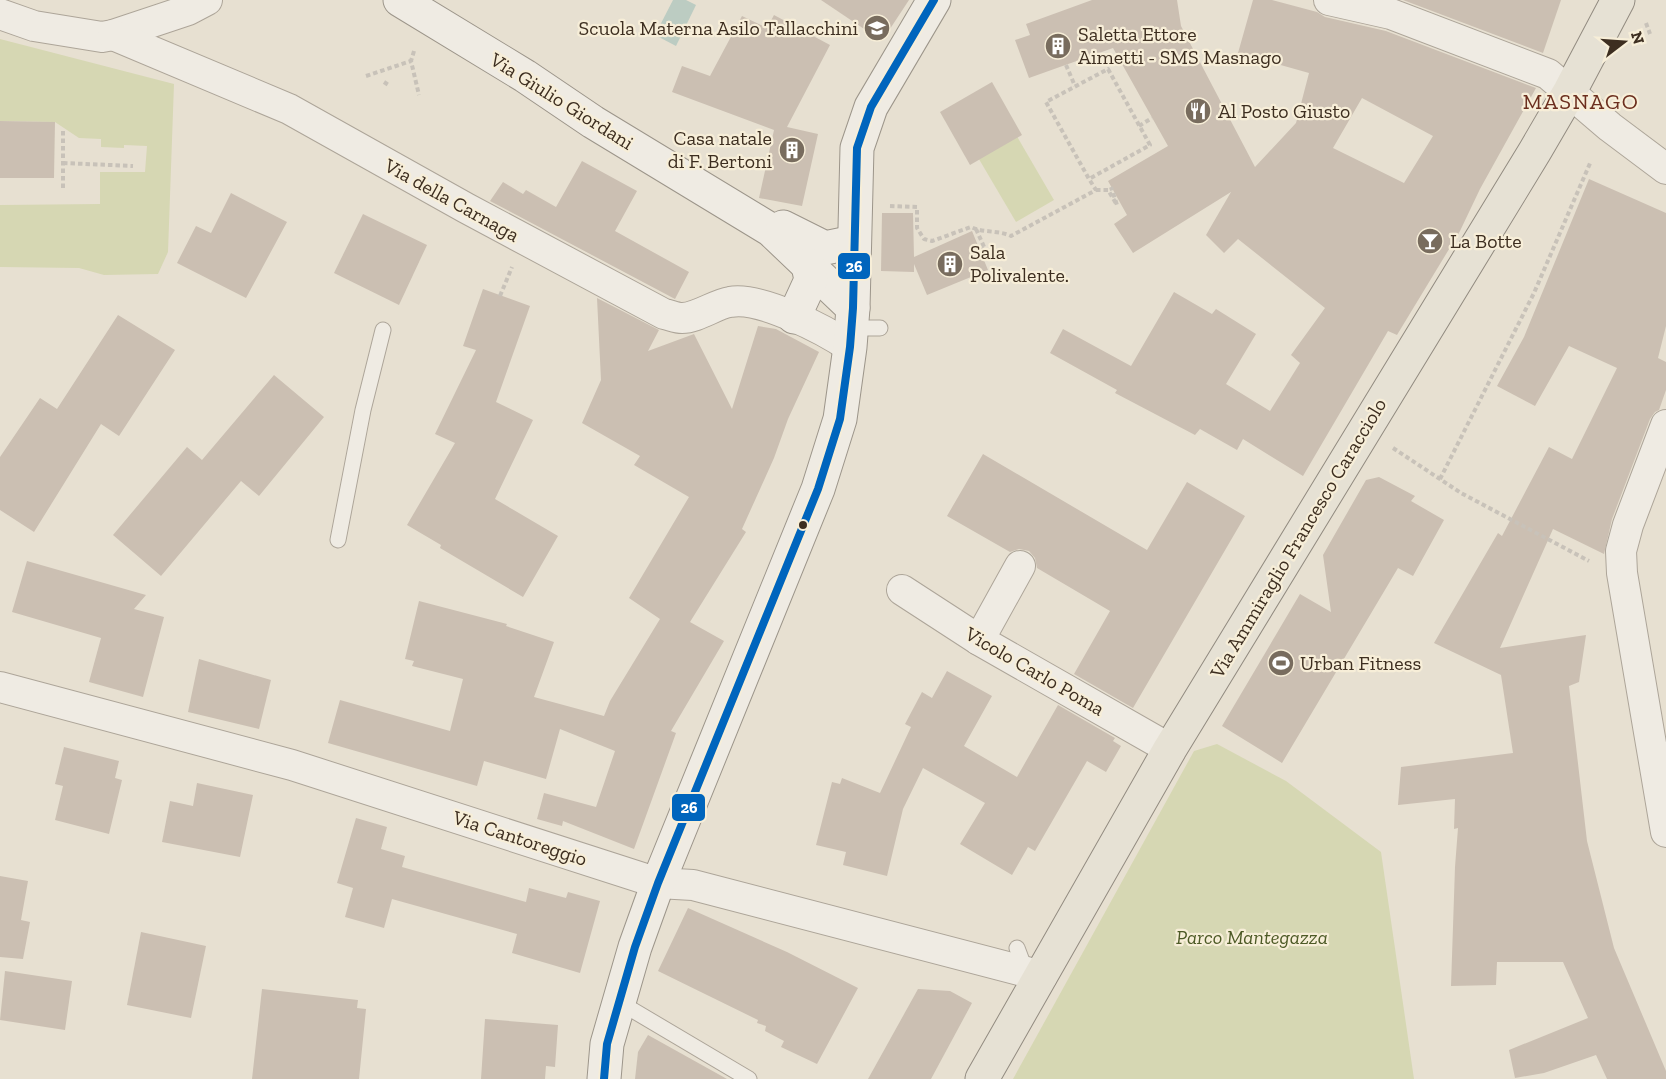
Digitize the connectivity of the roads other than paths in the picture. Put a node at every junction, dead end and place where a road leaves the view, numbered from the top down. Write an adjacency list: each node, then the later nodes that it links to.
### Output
1 (207, 0): 7 (street, Via della Carnaga)
2 (400, 0): 10 (street, Via Giulio Giordani)
3 (934, 0): 11 (street)
4 (1329, 0): 8 (street)
5 (1618, 0): 8 (main road, Via Ammiraglio Francesco Caracciolo)
6 (0, 15): 7 (street, Via della Carnaga)
7 (112, 35): 13 (street, Via della Carnaga)
8 (1570, 91): 9 (street); 22 (main road, Via Ammiraglio Francesco Caracciolo)
9 (1666, 169)
10 (724, 201): 11 (street, Via Giulio Giordani); 12 (street, Via Giulio Giordani)
11 (854, 242): 14 (street)
12 (808, 265): 13 (street); 14 (street, Via Giulio Giordani)
13 (794, 317): 14 (street, Via della Carnaga)
14 (857, 325): 24 (street)
15 (383, 330): 17 (lane)
16 (1666, 425): 23 (street)
17 (338, 540)
18 (1020, 566): 20 (street)
19 (902, 590): 20 (street, Vicolo Carlo Poma)
20 (979, 640): 22 (street, Vicolo Carlo Poma)
21 (0, 687): 24 (street, Via Cantoreggio)
22 (1170, 749): 25 (main road, Via Ammiraglio Francesco Caracciolo)
23 (1666, 832)
24 (658, 883): 25 (street, Via Cantoreggio); 26 (street)
25 (1028, 965): 29 (main road, Via Ammiraglio Francesco Caracciolo)
26 (619, 1002): 27 (street); 28 (lane)
27 (604, 1079)
28 (748, 1079)
29 (982, 1079)

